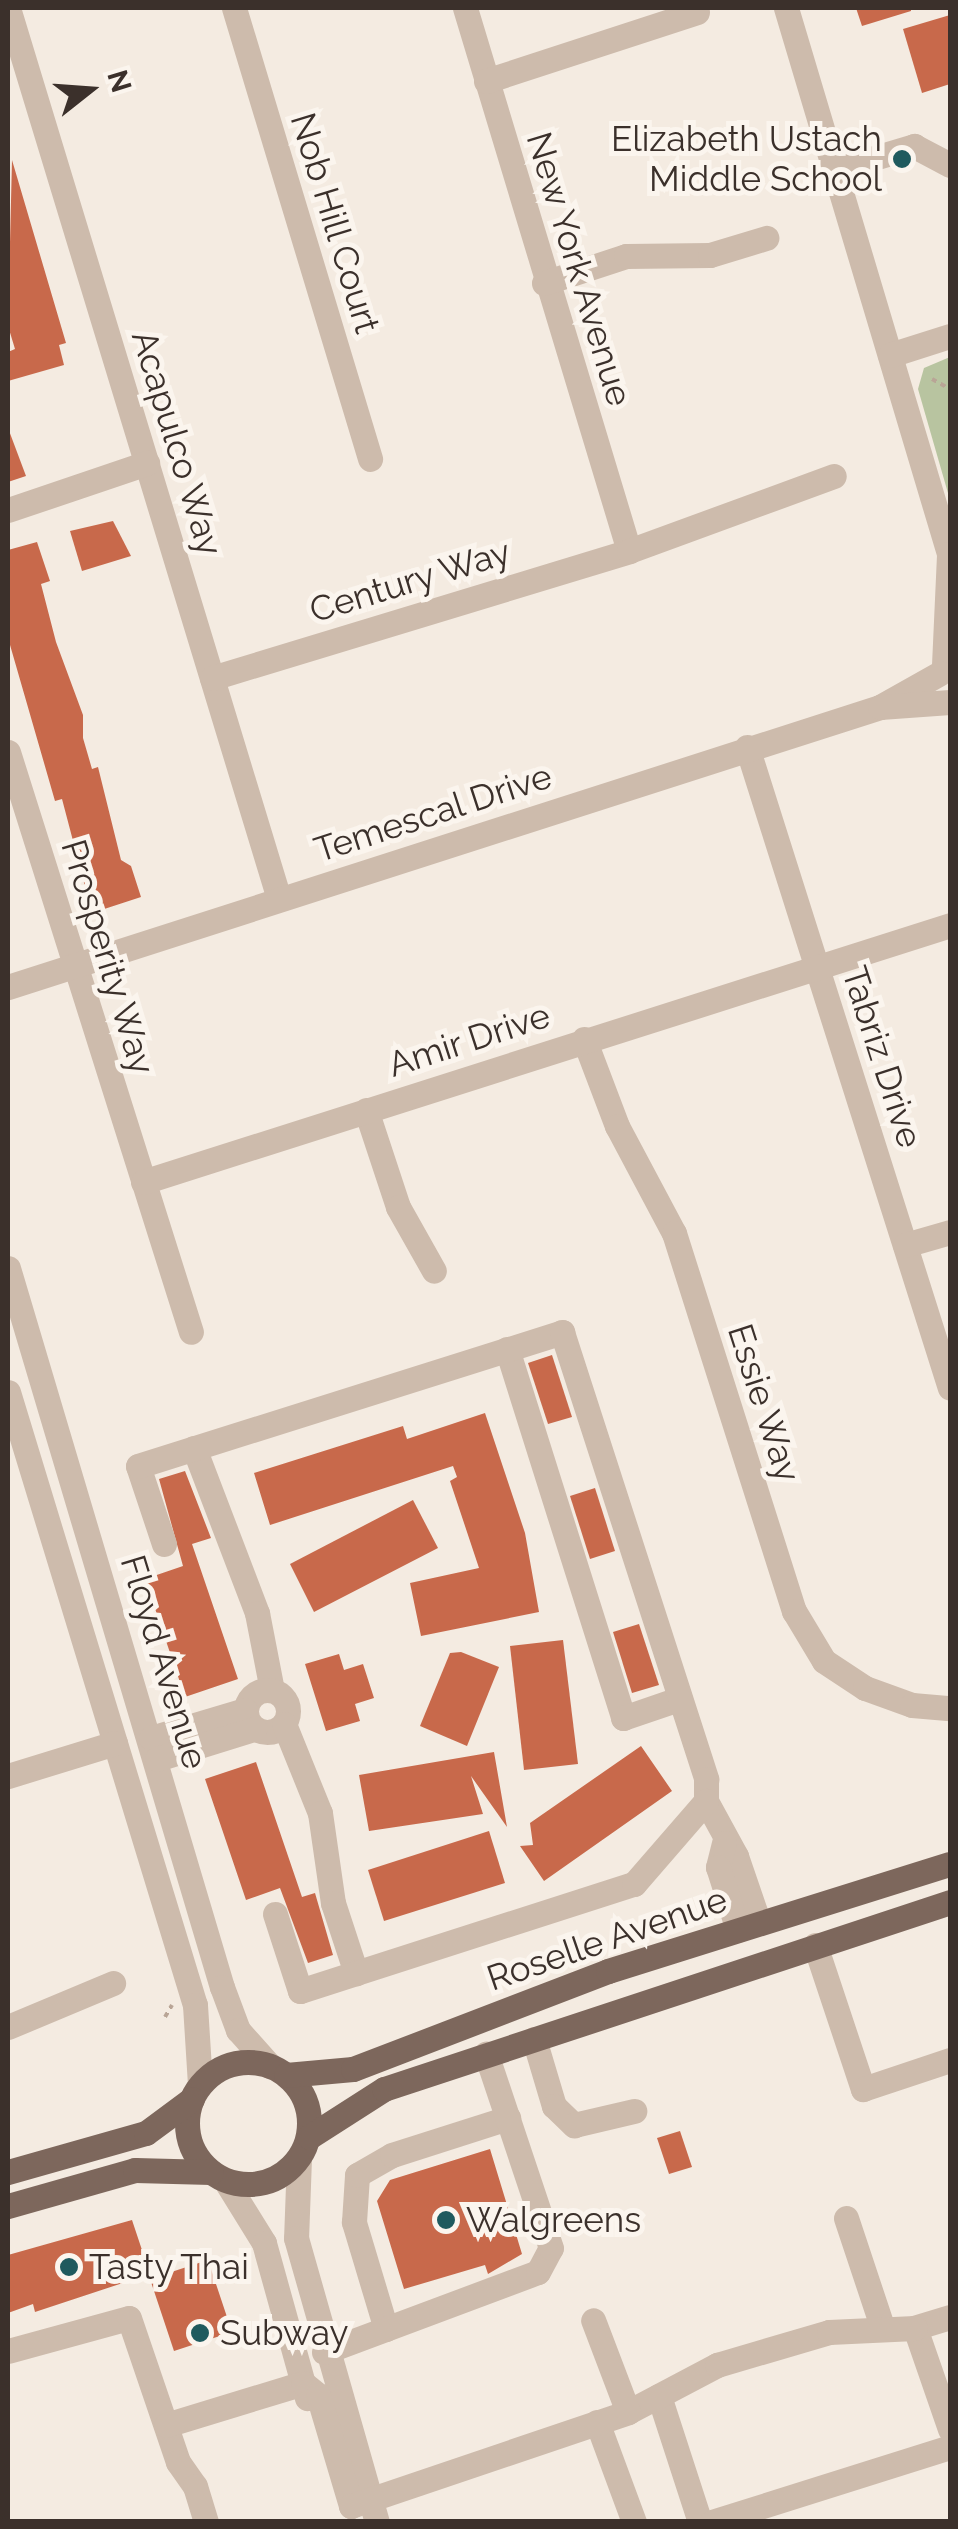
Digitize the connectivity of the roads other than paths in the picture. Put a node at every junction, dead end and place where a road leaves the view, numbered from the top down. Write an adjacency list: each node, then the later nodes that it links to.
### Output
1 (8, 8): 14 (street, Acapulco Way)
2 (234, 8): 13 (street, Nob Hill Court)
3 (465, 8): 6 (street, New York Avenue)
4 (786, 8): 8 (street)
5 (697, 12): 6 (street)
6 (486, 82): 10 (street, New York Avenue)
7 (950, 166): 8 (street)
8 (834, 170): 12 (street)
9 (766, 238): 10 (street)
10 (544, 283): 17 (street, New York Avenue)
11 (950, 336): 12 (street)
12 (890, 355): 18 (street)
13 (370, 460)
14 (147, 463): 16 (street); 20 (street, Acapulco Way)
15 (834, 476): 17 (street, Century Way)
16 (8, 510)
17 (629, 550): 20 (street, Century Way)
18 (950, 555): 19 (street)
19 (945, 665): 21 (street); 22 (street, Temescal Drive)
20 (212, 678): 25 (street, Acapulco Way)
21 (950, 702): 22 (street, Temescal Drive)
22 (880, 707): 23 (street, Temescal Drive)
23 (748, 748): 25 (street, Temescal Drive); 27 (street, Tabriz Drive)
24 (8, 752): 28 (street, Prosperity Way)
25 (279, 899): 28 (street, Temescal Drive)
26 (950, 925): 27 (street, Amir Drive)
27 (816, 964): 30 (street, Amir Drive); 34 (street, Tabriz Drive)
28 (74, 965): 29 (street, Temescal Drive); 32 (street, Prosperity Way)
29 (8, 987)
30 (584, 1039): 31 (street, Amir Drive); 45 (street, Essie Way)
31 (366, 1110): 32 (street, Amir Drive); 36 (street)
32 (142, 1182): 37 (street, Prosperity Way)
33 (950, 1232): 34 (street)
34 (905, 1245): 39 (street, Tabriz Drive)
35 (8, 1268): 49 (street, Floyd Avenue)
36 (434, 1270)
37 (191, 1332)
38 (507, 1349): 41 (street); 44 (street); 44 (street)
39 (950, 1388)
40 (8, 1392): 48 (street, Floyd Avenue)
41 (194, 1448): 42 (street); 43 (street)
42 (164, 1544)
43 (272, 1690): 46 (street); 47 (street)
44 (676, 1700): 51 (street)
45 (950, 1708)
46 (249, 1720): 47 (street); 49 (street)
47 (284, 1724): 57 (street)
48 (115, 1743): 50 (street); 64 (street, Floyd Avenue)
49 (154, 1748): 63 (street, Floyd Avenue)
50 (8, 1776)
51 (706, 1801): 55 (street); 57 (street)
52 (950, 1864): 55 (main road, Roselle Avenue)
53 (950, 1902): 56 (main road, Roselle Avenue)
54 (275, 1914): 57 (street)
55 (749, 1926): 63 (main road, Roselle Avenue)
56 (815, 1946): 60 (main road, Roselle Avenue); 62 (street)
57 (356, 1973)
58 (113, 1983): 59 (street)
59 (8, 2026)
60 (534, 2039): 61 (main road, Roselle Avenue); 65 (street)
61 (486, 2054): 66 (street); 67 (main road, Roselle Avenue)
62 (950, 2060)
63 (278, 2070): 64 (main road); 67 (main road)
64 (196, 2092): 68 (main road); 69 (main road)
65 (634, 2110)
66 (508, 2118): 75 (street); 75 (street)
67 (304, 2148): 69 (main road); 78 (street)
68 (8, 2172)
69 (218, 2176): 70 (main road); 79 (street)
70 (8, 2206)
71 (846, 2218): 76 (street)
72 (950, 2316): 74 (street)
73 (593, 2320): 81 (street)
74 (915, 2328): 76 (street); 84 (street)
75 (386, 2329): 78 (street)
76 (883, 2329): 80 (street)
77 (8, 2351): 83 (street)
78 (324, 2352): 86 (street)
79 (303, 2383): 83 (street); 86 (street); 88 (street)
80 (659, 2396): 81 (street); 90 (street)
81 (628, 2412): 82 (street)
82 (597, 2422): 86 (street); 89 (street)
83 (166, 2425): 87 (street)
84 (950, 2429)
85 (950, 2447): 91 (street)
86 (374, 2511)
87 (206, 2522)
88 (344, 2522)
89 (634, 2522)
90 (700, 2522)
91 (712, 2522)

